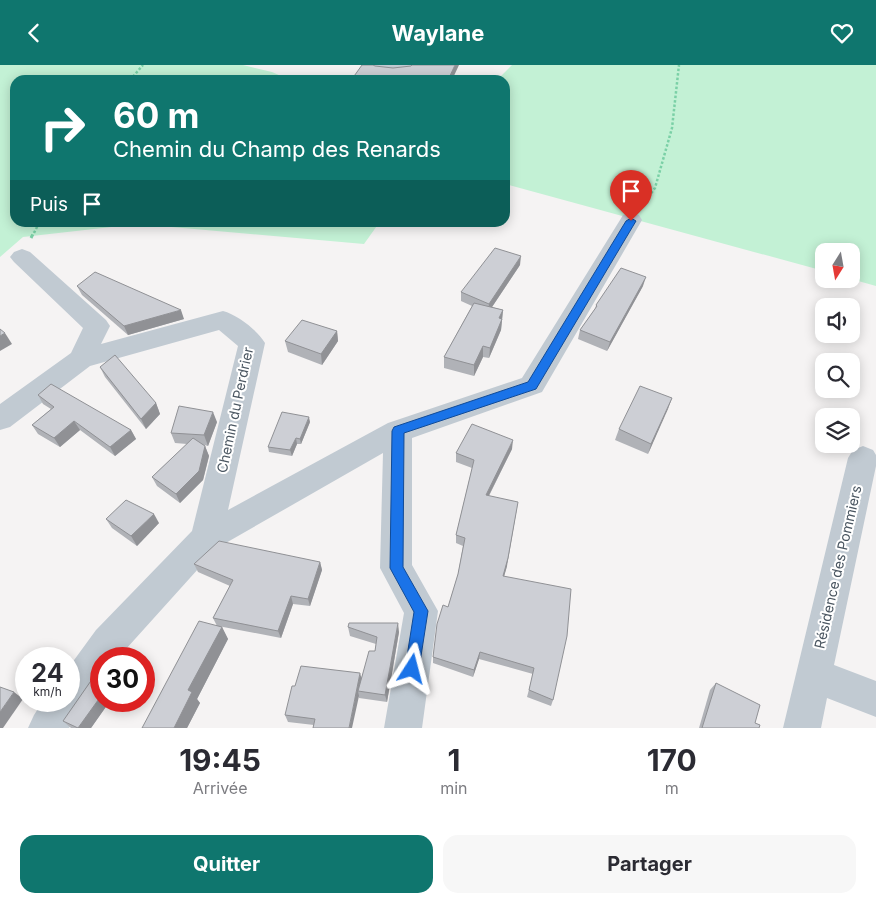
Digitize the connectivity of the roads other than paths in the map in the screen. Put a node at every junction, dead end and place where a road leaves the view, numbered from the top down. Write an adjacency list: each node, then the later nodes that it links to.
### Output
1 (373, 65): 2 (street)
2 (413, 65)
3 (631, 221): 7 (street)
4 (22, 257): 5 (street, Chemin du Perdrier)
5 (81, 359): 6 (street, Chemin du Perdrier); 9 (street, Chemin du Perdrier)
6 (0, 419)
7 (398, 431): 9 (street); 15 (street)
8 (863, 458): 10 (street, Résidence des Pommiers)
9 (206, 538): 11 (street)
10 (813, 675): 12 (street); 16 (street, Résidence des Pommiers)
11 (80, 681)
12 (876, 699)
13 (58, 712): 14 (street)
14 (47, 728)
15 (403, 728)
16 (802, 728)

